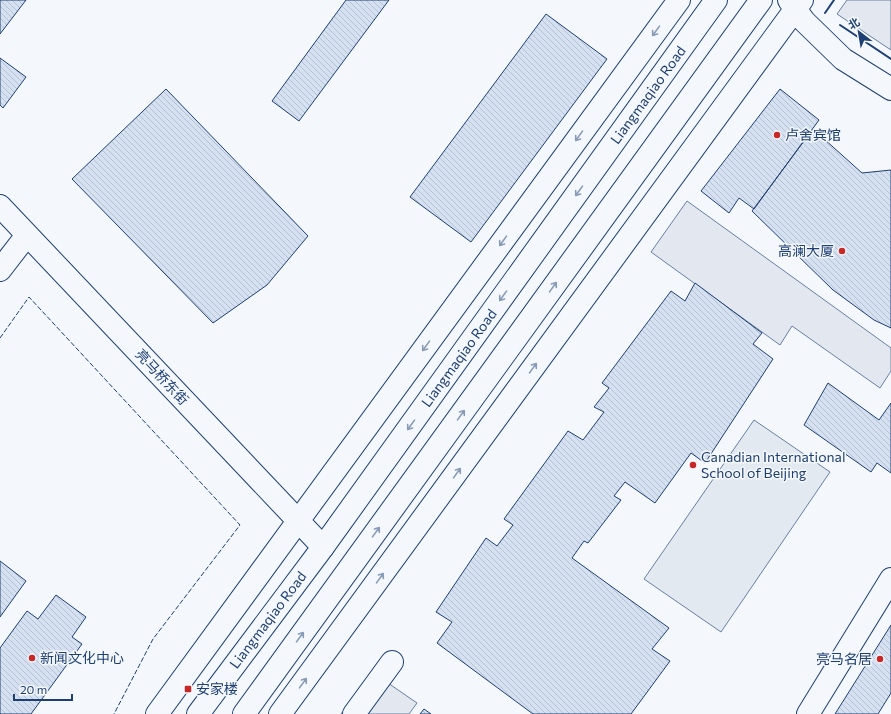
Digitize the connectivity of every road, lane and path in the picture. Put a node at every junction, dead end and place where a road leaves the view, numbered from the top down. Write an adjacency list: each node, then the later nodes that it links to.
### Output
1 (680, 0): 9 (street, one-way to 9)
2 (716, 0): 10 (street, Liangmaqiao Road, one-way to 10)
3 (761, 0): 15 (street, one-way to 3)
4 (796, 4): 5 (street); 16 (street, one-way to 4)
5 (891, 89)
6 (0, 206): 7 (street, 亮马桥东街)
7 (27, 234): 8 (street); 9 (street, 亮马桥东街)
8 (0, 270)
9 (297, 520): 10 (street, 亮马桥东街); 13 (street)
10 (323, 548): 14 (street, Liangmaqiao Road)
11 (891, 579): 18 (street)
12 (392, 662): 17 (street)
13 (157, 714)
14 (198, 714)
15 (244, 714)
16 (280, 714)
17 (354, 714)
18 (808, 714)

